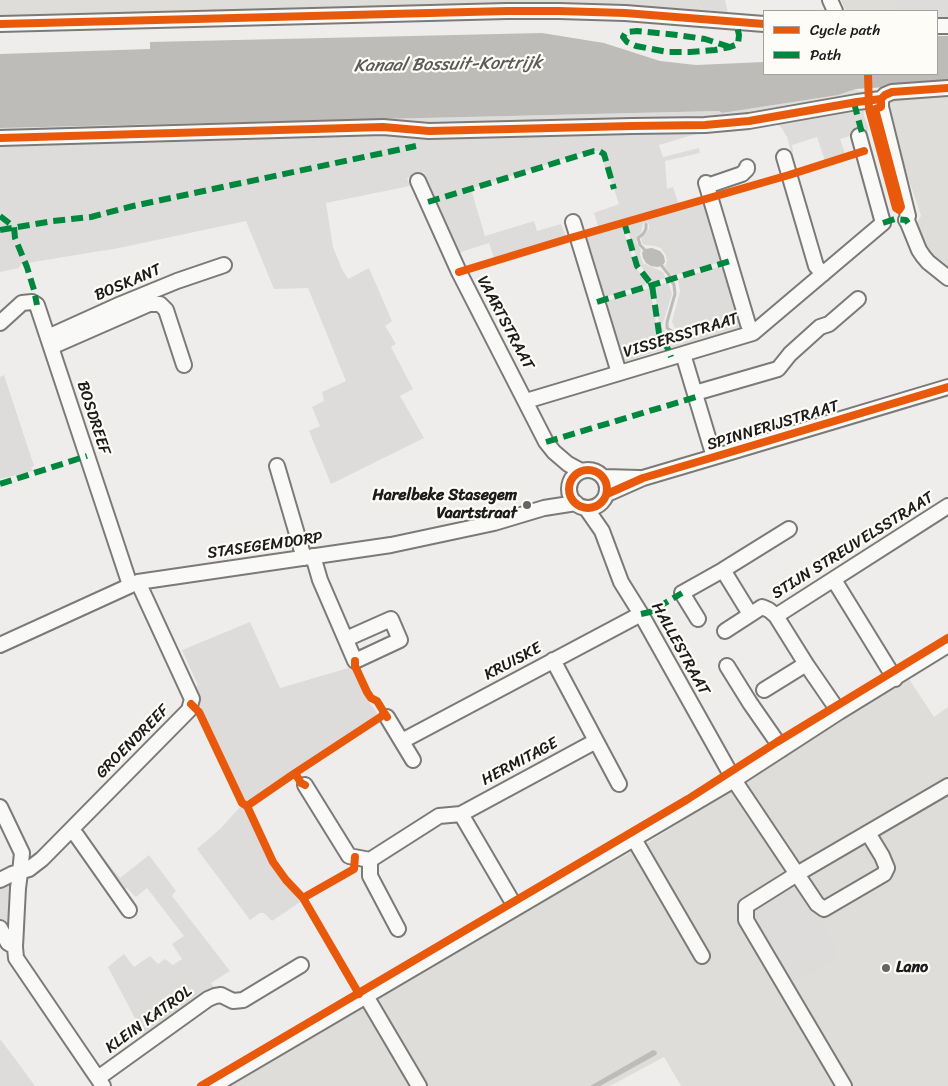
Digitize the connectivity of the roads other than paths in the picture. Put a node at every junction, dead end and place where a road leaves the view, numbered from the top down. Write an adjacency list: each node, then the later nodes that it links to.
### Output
1 (0, 24): 2 (street)
2 (763, 24)
3 (948, 88): 4 (street)
4 (881, 99): 6 (street); 13 (street)
5 (859, 136): 12 (street, VISSERSSTRAAT)
6 (0, 138)
7 (784, 157): 12 (street)
8 (747, 167): 16 (street, VISSERSSTRAAT)
9 (418, 181): 23 (street, VAARTSTRAAT)
10 (573, 222): 20 (street, VISSERSSTRAAT)
11 (224, 265): 17 (street, BOSKANT)
12 (823, 274): 16 (street, VISSERSSTRAAT)
13 (948, 278)
14 (858, 299): 22 (street)
15 (0, 323): 17 (street, BOSDREEF)
16 (753, 333): 18 (street, VISSERSSTRAAT)
17 (50, 342): 19 (street); 38 (street, BOSDREEF)
18 (683, 354): 20 (street, VISSERSSTRAAT); 22 (street)
19 (184, 365)
20 (619, 373): 23 (street, VISSERSSTRAAT)
21 (948, 388): 24 (street, SPINNERIJSTRAAT)
22 (695, 393): 24 (street)
23 (526, 401): 28 (street, VAARTSTRAAT)
24 (714, 458): 27 (street, SPINNERIJSTRAAT)
25 (277, 466): 35 (street)
26 (604, 477): 27 (street, SPINNERIJSTRAAT); 28 (street); 29 (street)
27 (643, 478): 29 (street, SPINNERIJSTRAAT)
28 (574, 479): 30 (street); 32 (street, STASEGEMDORP)
29 (604, 499): 30 (street); 34 (street, HALLESTRAAT)
30 (581, 506): 32 (street, STASEGEMDORP); 34 (street, HALLESTRAAT)
31 (948, 506): 37 (street, STIJN STREUVELSSTRAAT)
32 (544, 508): 35 (street, STASEGEMDORP)
33 (789, 529): 36 (street)
34 (602, 531): 39 (street, HALLESTRAAT)
35 (309, 557): 38 (street, STASEGEMDORP); 44 (street)
36 (723, 570): 40 (street); 42 (street)
37 (834, 580): 41 (street, STIJN STREUVELSSTRAAT); 50 (street)
38 (134, 583): 45 (street, STASEGEMDORP); 64 (street, GROENDREEF)
39 (641, 614): 47 (street, KRUISKE); 58 (street, HALLESTRAAT)
40 (750, 614): 41 (street, STIJN STREUVELSSTRAAT); 43 (street, STIJN STREUVELSSTRAAT)
41 (776, 616): 48 (street, STIJN STREUVELSSTRAAT)
42 (698, 620)
43 (725, 630)
44 (346, 639)
45 (0, 645)
46 (948, 645): 50 (street)
47 (553, 660): 54 (street, KRUISKE); 55 (street)
48 (806, 664): 51 (street); 52 (street, STIJN STREUVELSSTRAAT)
49 (727, 666): 56 (street)
50 (895, 679): 52 (street)
51 (764, 690)
52 (839, 712): 56 (street)
53 (387, 717): 54 (street)
54 (402, 741): 57 (street)
55 (596, 741): 59 (street); 63 (street, HERMITAGE)
56 (782, 749): 58 (street)
57 (413, 760)
58 (734, 780): 66 (street); 69 (street, HALLESTRAAT)
59 (619, 784)
60 (305, 785): 67 (street)
61 (948, 786): 65 (street)
62 (0, 807): 68 (street)
63 (461, 814): 67 (street, HERMITAGE); 71 (street)
64 (68, 832): 68 (street, GROENDREEF); 72 (street)
65 (868, 833): 69 (street); 69 (street, HALLESTRAAT)
66 (634, 840): 71 (street); 76 (street)
67 (370, 860): 74 (street)
68 (20, 873): 70 (street, GROENDREEF); 75 (street)
69 (797, 874): 82 (street)
70 (0, 880)
71 (516, 908): 78 (street)
72 (125, 912)
73 (0, 928): 75 (street)
74 (398, 929)
75 (15, 947): 79 (street)
76 (702, 956)
77 (301, 965): 79 (street, KLEIN KATROL)
78 (366, 996): 80 (street); 81 (street)
79 (100, 1082)
80 (213, 1086)
81 (419, 1086)
82 (844, 1086)

